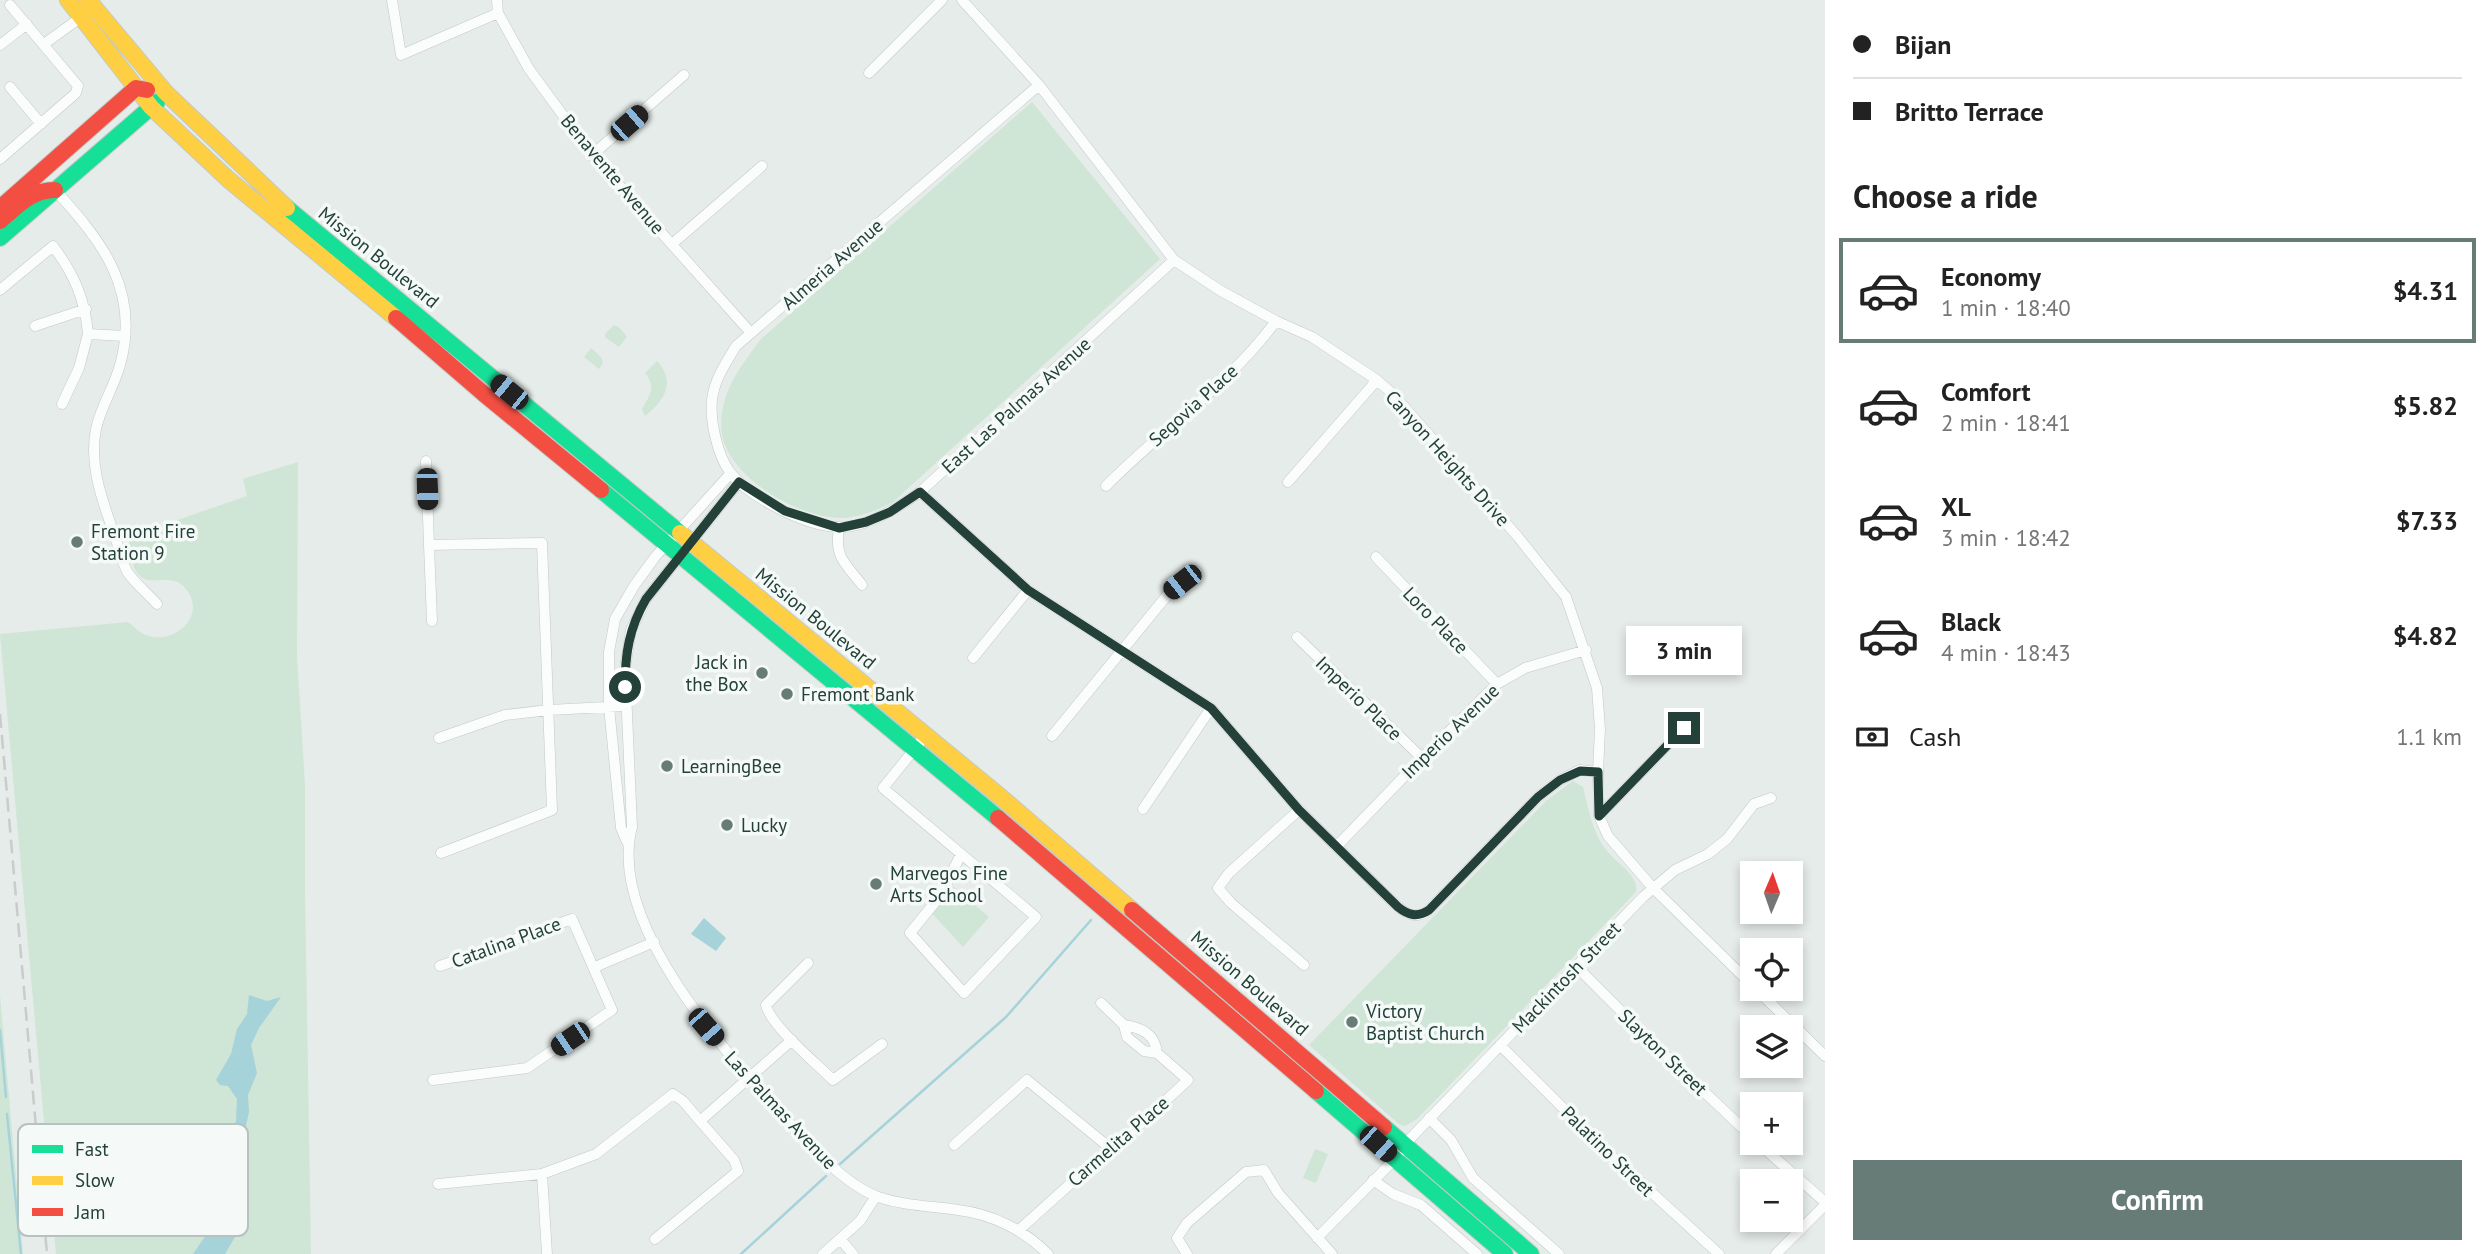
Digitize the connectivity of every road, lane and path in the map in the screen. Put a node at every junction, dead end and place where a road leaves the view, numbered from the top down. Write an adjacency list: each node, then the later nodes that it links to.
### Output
1 (68, 0): 9 (main road, Mission Boulevard)
2 (88, 0): 18 (main road, Mission Boulevard)
3 (392, 0): 8 (street)
4 (496, 0): 8 (street, Benavente Avenue)
5 (942, 0): 13 (street)
6 (962, 0): 15 (street, Canyon Heights Drive)
7 (10, 5): 10 (street)
8 (498, 13): 22 (street, Benavente Avenue)
9 (80, 18): 11 (street); 17 (main road, Mission Boulevard)
10 (27, 24): 11 (street); 12 (street)
11 (44, 44): 21 (street)
12 (0, 45)
13 (869, 73)
14 (684, 75): 22 (street)
15 (1039, 85): 30 (street, Canyon Heights Drive); 36 (street, Almeria Avenue)
16 (10, 87): 21 (street)
17 (136, 88): 18 (main road); 19 (main road); 20 (main road, Mission Boulevard)
18 (166, 93): 20 (main road); 47 (main road, Mission Boulevard)
19 (114, 107): 25 (main road); 26 (main road)
20 (151, 107): 25 (main road); 49 (main road, Mission Boulevard)
21 (41, 124): 23 (street)
22 (592, 155): 29 (street, Benavente Avenue)
23 (0, 159)
24 (762, 166): 29 (street)
25 (55, 190): 27 (main road); 28 (main road); 37 (street)
26 (0, 208)
27 (0, 221)
28 (0, 238)
29 (672, 244): 36 (street, Benavente Avenue)
30 (1174, 260): 33 (street, Canyon Heights Drive); 45 (street, East Las Palmas Avenue)
31 (0, 290): 32 (street)
32 (86, 309): 34 (street); 35 (street)
33 (1276, 321): 38 (street, Canyon Heights Drive); 44 (street, Segovia Place)
34 (35, 326)
35 (88, 334): 37 (street); 39 (street)
36 (751, 334): 41 (street, Almeria Avenue)
37 (125, 336): 54 (street)
38 (1377, 380): 43 (street); 58 (street, Canyon Heights Drive)
39 (62, 404)
40 (426, 461): 48 (street)
41 (731, 473): 42 (street, Almeria Avenue); 47 (street)
42 (739, 482): 46 (street); 47 (street)
43 (1288, 482)
44 (1106, 486)
45 (920, 492): 46 (street, East Las Palmas Avenue); 53 (street)
46 (839, 528): 52 (street)
47 (685, 537): 49 (street, Las Palmas Avenue); 49 (street); 66 (main road, Mission Boulevard)
48 (429, 545): 55 (street); 64 (street)
49 (674, 550): 61 (street, Las Palmas Avenue); 62 (street, Las Palmas Avenue); 69 (main road, Mission Boulevard)
50 (1376, 557): 60 (street, Loro Place)
51 (1196, 571): 57 (street)
52 (862, 585)
53 (1028, 590): 57 (street); 59 (street)
54 (157, 604)
55 (432, 621)
56 (1297, 637): 70 (street, Imperio Place)
57 (1123, 649): 63 (street); 67 (street)
58 (1586, 650): 60 (street, Imperio Avenue); 71 (street, Canyon Heights Drive)
59 (973, 657)
60 (1497, 684): 70 (street, Imperio Avenue)
61 (626, 706): 62 (street); 76 (street, Las Palmas Avenue)
62 (609, 707): 64 (street); 76 (street, Las Palmas Avenue)
63 (1211, 708): 73 (street); 74 (street)
64 (550, 709): 68 (street); 78 (street)
65 (1684, 728): 75 (street)
66 (926, 735): 69 (street); 101 (main road, Mission Boulevard)
67 (1052, 736)
68 (439, 738)
69 (915, 748): 79 (street); 105 (main road, Mission Boulevard)
70 (1422, 758): 77 (street, Imperio Avenue)
71 (1598, 772): 75 (street, Canyon Heights Drive); 77 (street)
72 (1771, 799): 80 (street, Mackintosh Street)
73 (1143, 809)
74 (1299, 810): 77 (street); 83 (street)
75 (1599, 816): 80 (street, Canyon Heights Drive)
76 (628, 843): 81 (street, Las Palmas Avenue)
77 (1336, 847)
78 (441, 853)
79 (961, 855): 79 (street)
80 (1653, 888): 85 (street, Mackintosh Street); 87 (street, Canyon Heights Drive)
81 (654, 942): 86 (street); 96 (street, Las Palmas Avenue)
82 (808, 963): 91 (street)
83 (1304, 965)
84 (440, 966): 86 (street, Catalina Place)
85 (1576, 966): 93 (street, Mackintosh Street); 100 (street, Slayton Street)
86 (595, 967): 97 (street)
87 (1740, 973)
88 (1768, 1001): 95 (street)
89 (1101, 1003): 90 (street, Carmelita Place)
90 (1124, 1025): 94 (street, Carmelita Place); 94 (street, Carmelita Place)
91 (792, 1040): 92 (street); 96 (street)
92 (882, 1044)
93 (1500, 1045): 98 (street, Mackintosh Street); 125 (street, Palatino Street)
94 (1157, 1053): 103 (street, Carmelita Place)
95 (1825, 1056)
96 (750, 1077): 99 (street); 109 (street, Las Palmas Avenue)
97 (433, 1080)
98 (1430, 1118): 101 (street, Mackintosh Street); 124 (street)
99 (700, 1121): 106 (street); 113 (street)
100 (1740, 1126)
101 (1405, 1144): 105 (street, Mackintosh Street); 123 (main road, Mission Boulevard)
102 (954, 1145): 103 (street)
103 (1110, 1147): 111 (street, Carmelita Place)
104 (1771, 1155): 110 (street)
105 (1395, 1159): 107 (street, Mackintosh Street); 122 (main road, Mission Boulevard)
106 (542, 1174): 108 (street); 115 (street)
107 (1373, 1180): 112 (street, Mackintosh Street); 121 (street)
108 (438, 1184)
109 (876, 1196): 111 (street, Las Palmas Avenue); 114 (street)
110 (1825, 1203): 126 (street)
111 (1018, 1230): 118 (street, Las Palmas Avenue)
112 (1317, 1238): 119 (street); 120 (street)
113 (656, 1239)
114 (840, 1239): 116 (street); 117 (street)
115 (547, 1254)
116 (823, 1254)
117 (853, 1254)
118 (1048, 1254)
119 (1187, 1254)
120 (1332, 1254)
121 (1477, 1254)
122 (1505, 1254)
123 (1531, 1254)
124 (1559, 1254)
125 (1718, 1254)
126 (1776, 1254)

